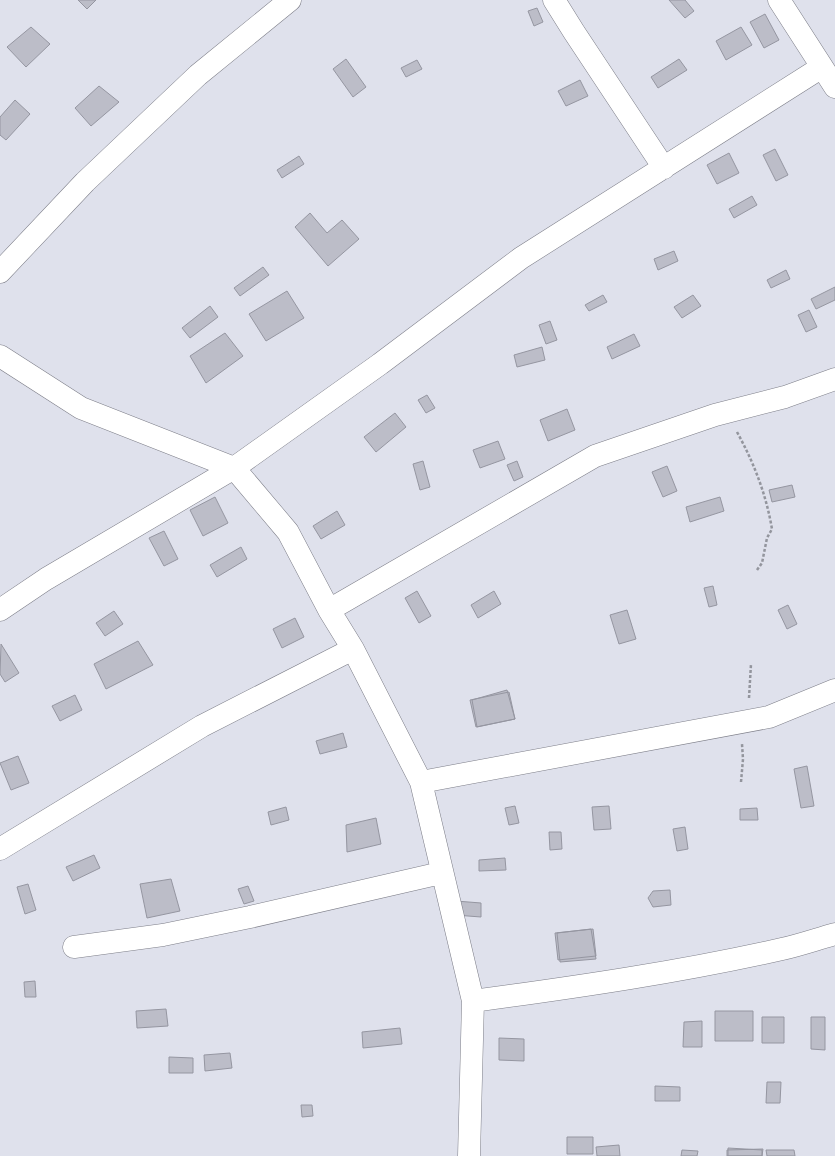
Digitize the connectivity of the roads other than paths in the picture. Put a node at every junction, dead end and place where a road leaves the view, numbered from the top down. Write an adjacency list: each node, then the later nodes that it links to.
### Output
1 (290, 0): 7 (street)
2 (554, 0): 6 (street)
3 (779, 0): 4 (street)
4 (822, 68): 5 (street); 6 (street)
5 (835, 87)
6 (664, 168): 10 (street)
7 (0, 272)
8 (0, 356): 10 (street)
9 (835, 380): 12 (street)
10 (234, 468): 11 (street); 12 (street)
11 (0, 610)
12 (329, 610): 13 (street)
13 (353, 650): 15 (street); 16 (street)
14 (835, 690): 15 (street)
15 (420, 782): 17 (street)
16 (0, 849)
17 (441, 873): 19 (street); 20 (street)
18 (835, 934): 20 (street)
19 (74, 948)
20 (473, 1001): 21 (street)
21 (470, 1156)

